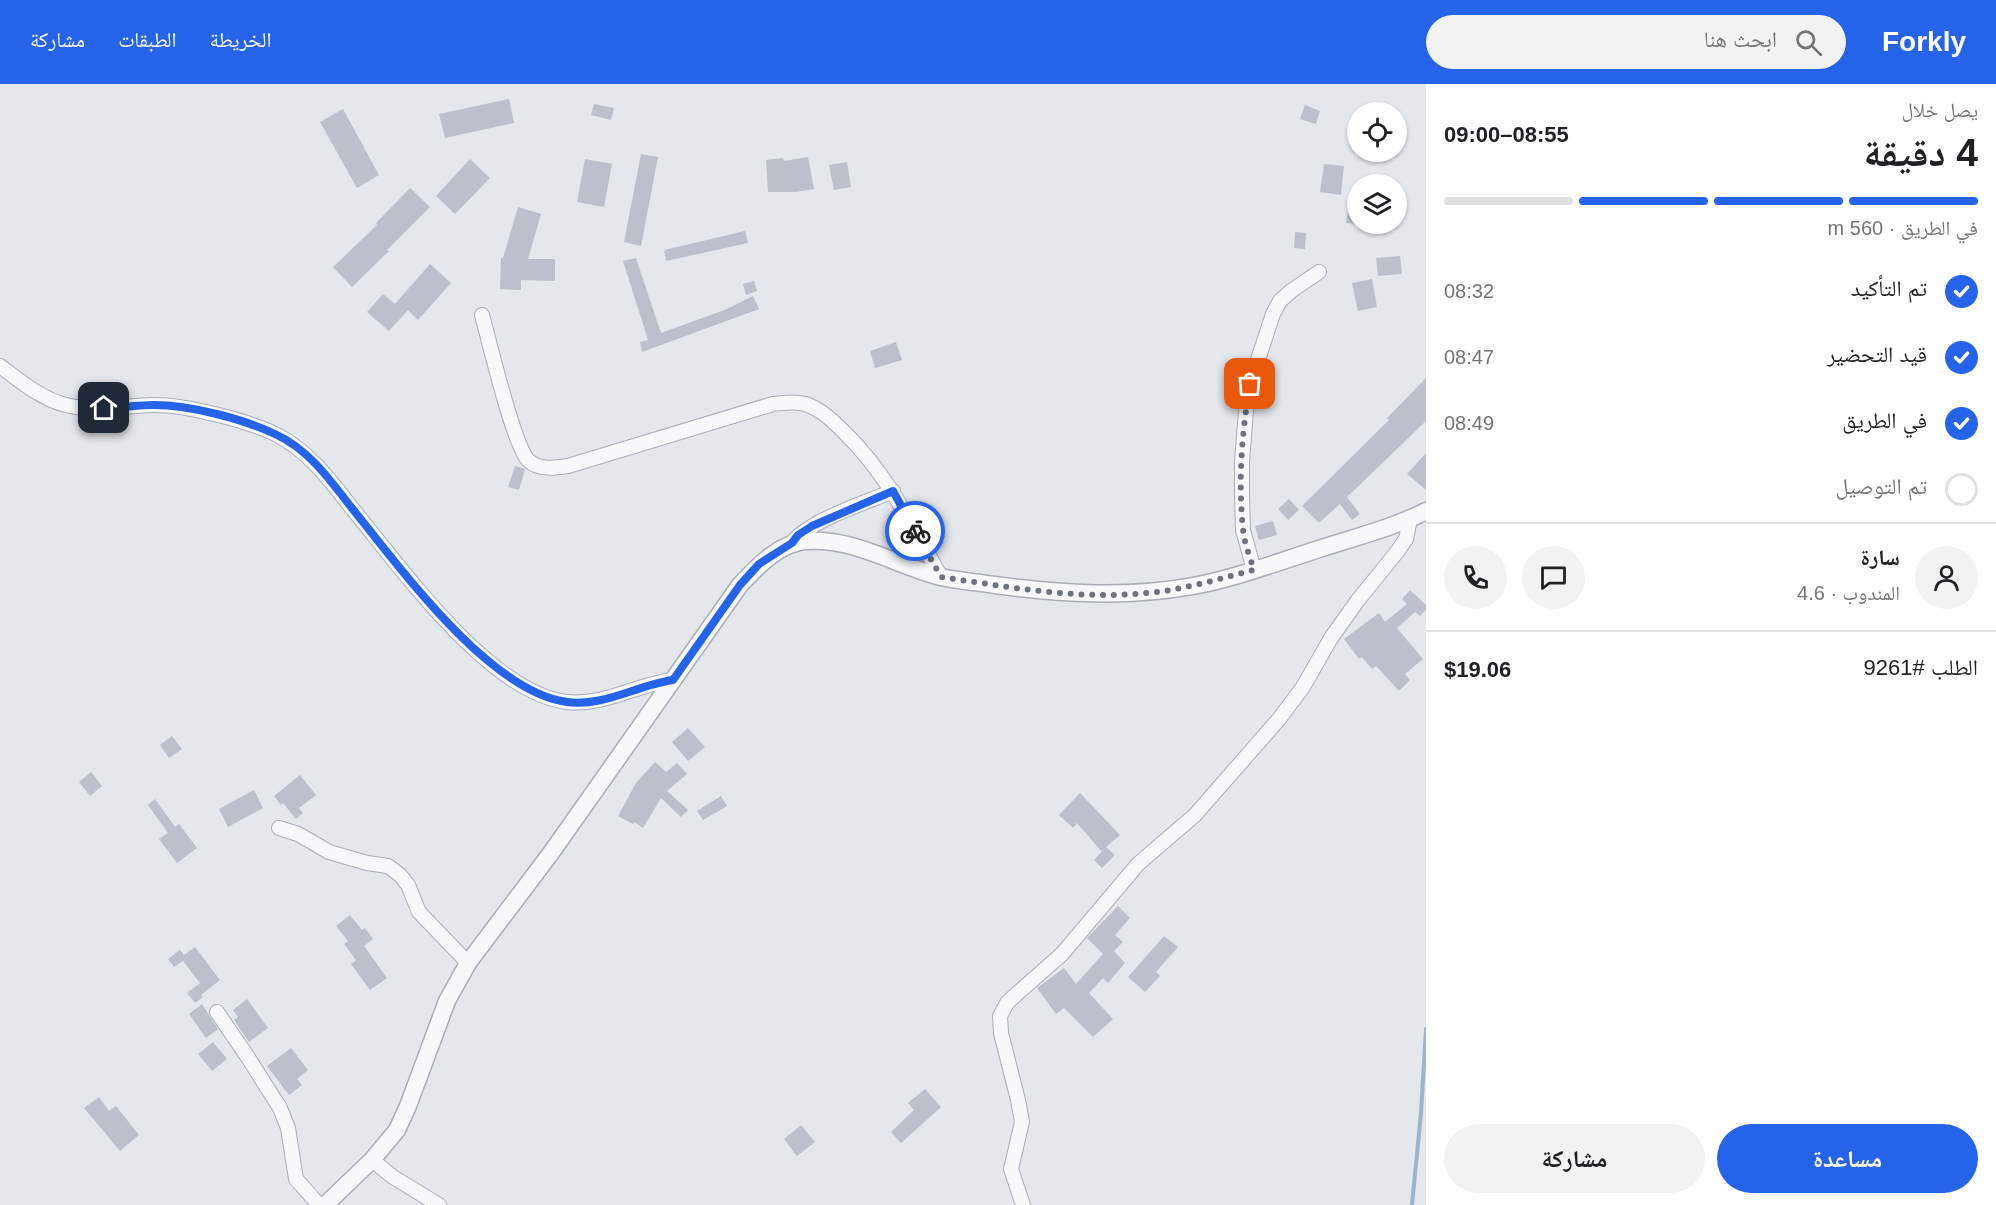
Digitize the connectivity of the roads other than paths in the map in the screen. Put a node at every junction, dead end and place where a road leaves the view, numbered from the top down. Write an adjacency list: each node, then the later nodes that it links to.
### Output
1 (1319, 272): 8 (street)
2 (482, 315): 4 (street)
3 (0, 366): 10 (street)
4 (893, 491): 7 (street); 9 (street)
5 (1426, 511): 6 (street)
6 (1410, 519): 8 (street); 18 (street)
7 (792, 543): 9 (street); 10 (street)
8 (1254, 570): 9 (street)
9 (941, 577)
10 (673, 680): 12 (street)
11 (279, 828): 12 (street)
12 (468, 963): 14 (street)
13 (217, 1012): 15 (street)
14 (372, 1160): 16 (street); 17 (street)
15 (319, 1205)
16 (325, 1205)
17 (439, 1205)
18 (1023, 1205)

